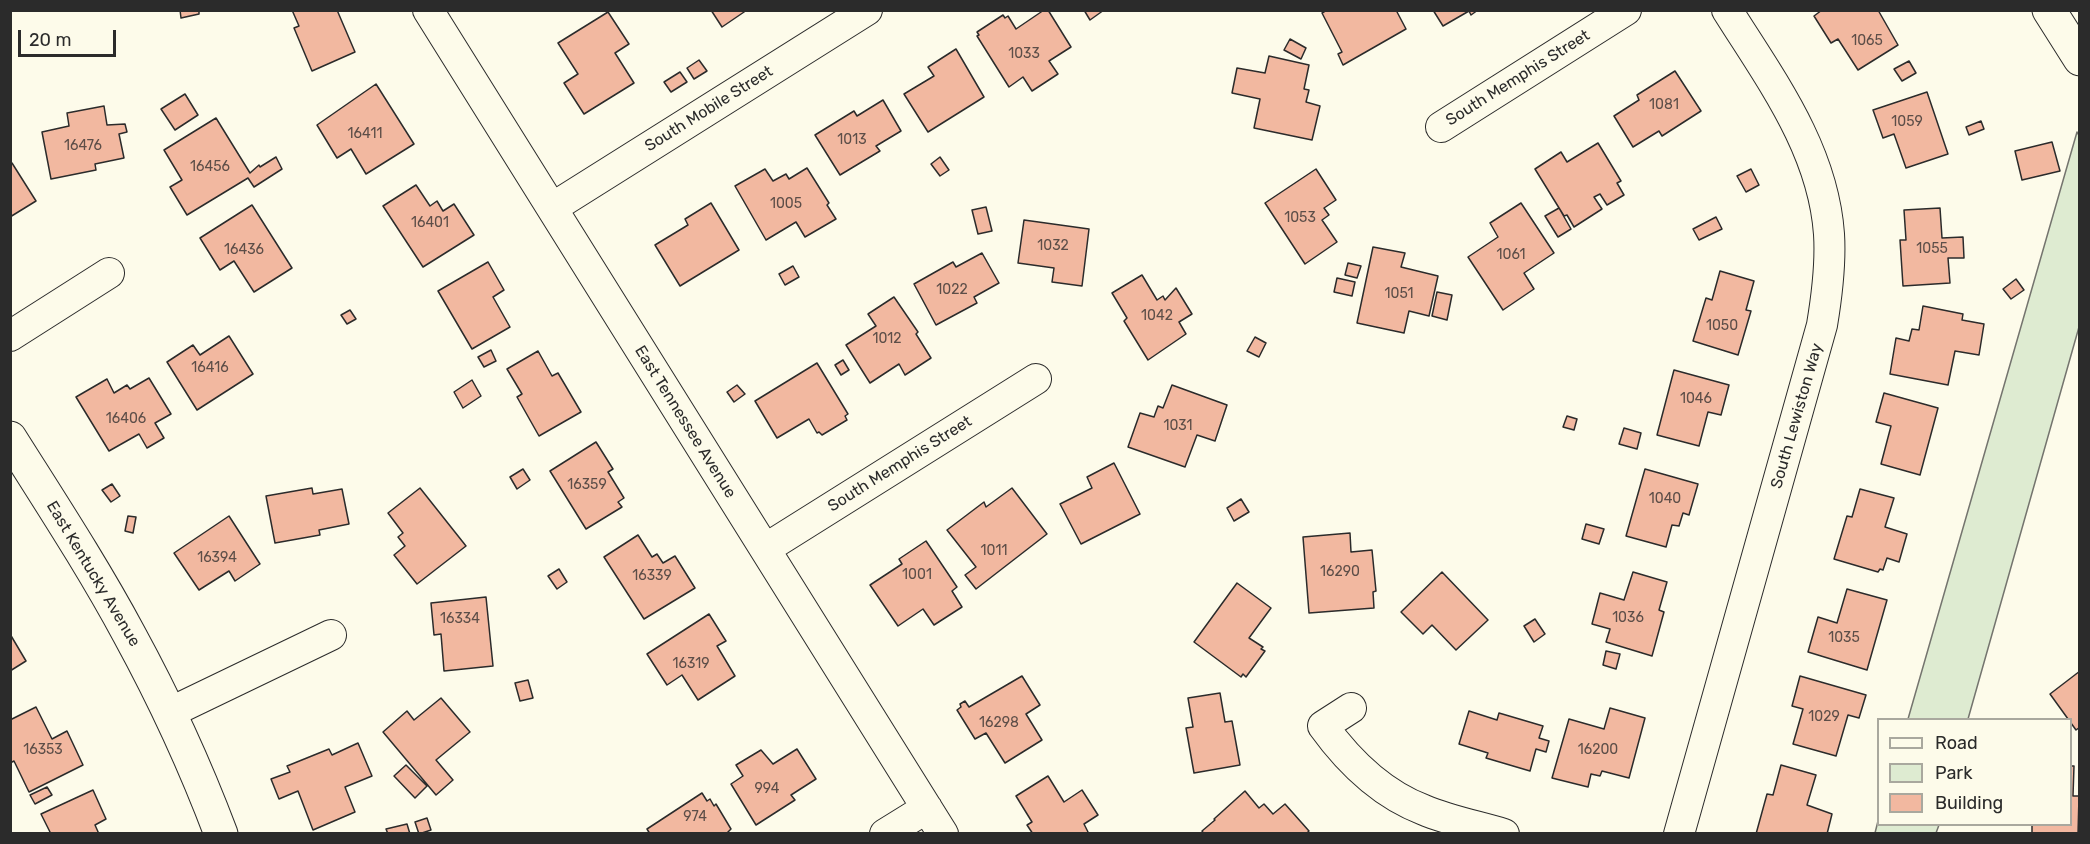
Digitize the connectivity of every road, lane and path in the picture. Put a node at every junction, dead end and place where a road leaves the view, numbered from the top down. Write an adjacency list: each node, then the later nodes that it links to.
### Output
1 (428, 10): 8 (street, East Tennessee Avenue)
2 (867, 10): 8 (street, South Mobile Street)
3 (1626, 10): 7 (street, South Memphis Street)
4 (1728, 10): 22 (street, South Lewiston Way)
5 (2049, 10): 6 (street)
6 (2079, 59)
7 (1440, 127)
8 (552, 208): 13 (street, East Tennessee Avenue)
9 (110, 273): 10 (street)
10 (10, 336)
11 (1036, 379): 13 (street, South Memphis Street)
12 (10, 438): 16 (street, East Kentucky Avenue)
13 (765, 549): 17 (street, East Tennessee Avenue)
14 (331, 635): 16 (street)
15 (1351, 708): 21 (street)
16 (169, 713): 18 (street, East Kentucky Avenue)
17 (927, 808): 19 (street); 20 (street, East Tennessee Avenue)
18 (221, 834)
19 (885, 834)
20 (943, 834)
21 (1504, 834)
22 (1679, 834)

